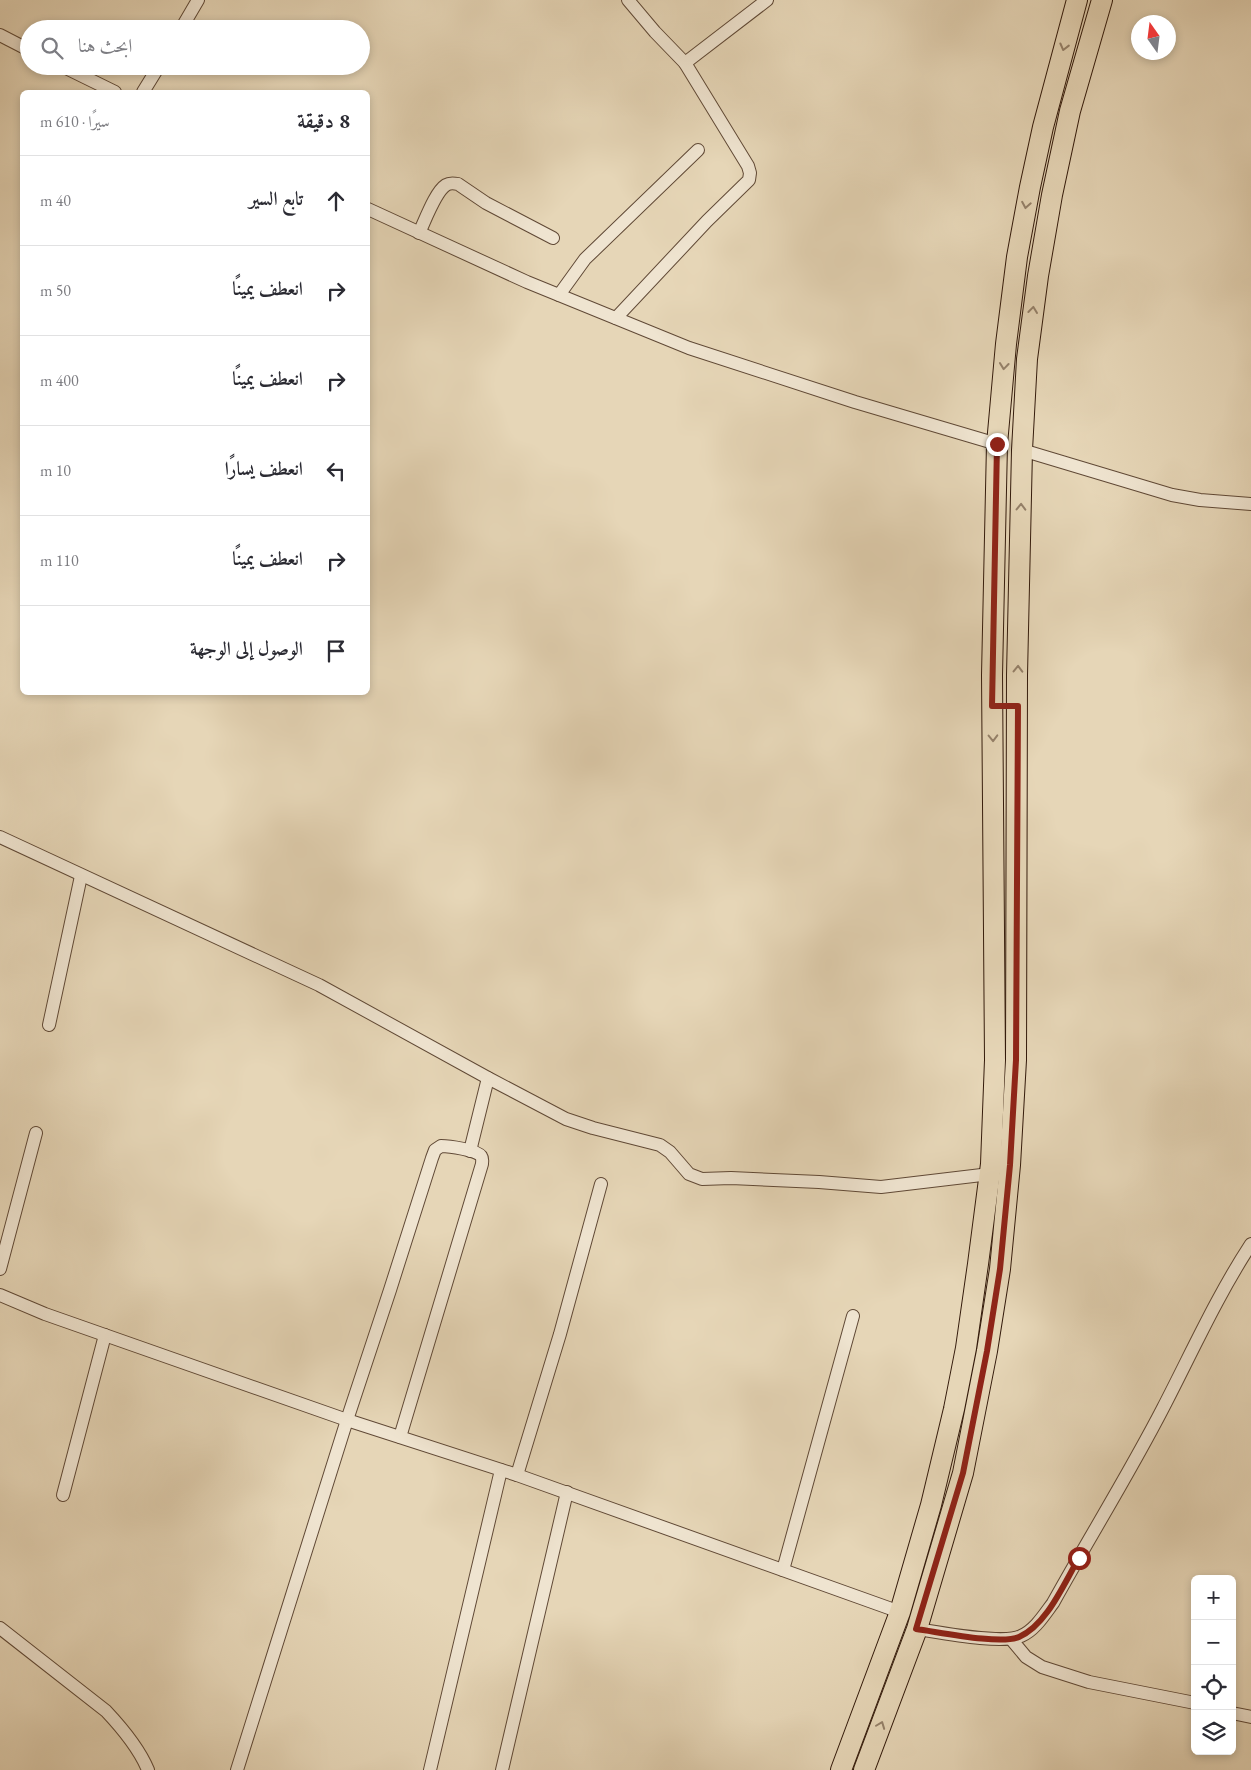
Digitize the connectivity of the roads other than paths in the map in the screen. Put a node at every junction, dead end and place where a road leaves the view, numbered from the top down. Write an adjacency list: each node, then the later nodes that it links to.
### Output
1 (198, 0): 6 (street)
2 (628, 0): 9 (street)
3 (768, 0): 9 (street)
4 (1077, 0): 20 (main road, one-way to 20)
5 (1102, 0): 21 (main road, one-way to 5)
6 (186, 20)
7 (0, 35): 8 (street)
8 (20, 45)
9 (685, 63): 19 (street)
10 (80, 75): 12 (street)
11 (153, 75): 13 (street)
12 (111, 90)
13 (144, 90)
14 (698, 150): 18 (street)
15 (370, 210): 16 (street)
16 (420, 233): 17 (street); 18 (street)
17 (553, 238)
18 (560, 295): 19 (street)
19 (616, 318): 20 (street)
20 (997, 444): 23 (main road)
21 (1022, 450): 22 (street); 24 (main road, one-way to 21)
22 (1251, 504)
23 (992, 706): 24 (main road); 31 (main road, one-way to 31)
24 (1018, 706): 47 (main road)
25 (0, 837): 26 (street)
26 (81, 876): 27 (street); 28 (street)
27 (49, 1025)
28 (488, 1078): 30 (street); 31 (street)
29 (36, 1133): 34 (street)
30 (470, 1151): 38 (street); 39 (street)
31 (990, 1174): 45 (main road)
32 (600, 1184): 41 (street)
33 (1251, 1244): 48 (street)
34 (0, 1269)
35 (0, 1295): 37 (street)
36 (854, 1316): 44 (street)
37 (105, 1335): 38 (street); 43 (street)
38 (347, 1420): 39 (street); 53 (street)
39 (400, 1437): 40 (street)
40 (501, 1470): 41 (street); 54 (street)
41 (518, 1475): 42 (street)
42 (567, 1492): 44 (street); 55 (street)
43 (64, 1495)
44 (783, 1570): 45 (street)
45 (900, 1612): 56 (main road)
46 (0, 1628): 52 (street)
47 (916, 1629): 48 (street); 57 (main road, one-way to 47)
48 (1011, 1639): 49 (street)
49 (1191, 1702)
50 (1236, 1714): 51 (street)
51 (1251, 1718)
52 (148, 1770)
53 (237, 1770)
54 (430, 1770)
55 (502, 1770)
56 (841, 1770)
57 (864, 1770)

